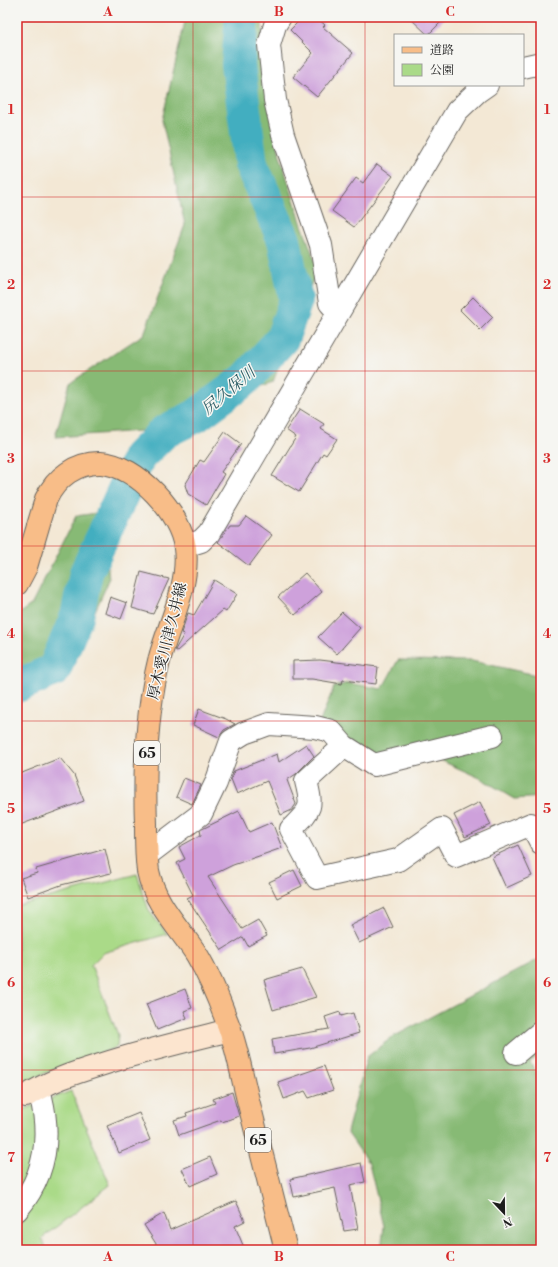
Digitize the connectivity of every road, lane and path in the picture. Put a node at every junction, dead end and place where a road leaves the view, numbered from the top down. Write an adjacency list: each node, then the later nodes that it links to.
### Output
1 (280, 17): 5 (street)
2 (541, 63): 3 (street)
3 (524, 67)
4 (486, 86): 5 (street)
5 (338, 312): 6 (street)
6 (185, 546): 7 (main road, 厚木愛川津久井線 / 65); 11 (main road, 厚木愛川津久井線 / 65)
7 (17, 584)
8 (492, 736): 9 (street)
9 (344, 746): 10 (street); 11 (street)
10 (541, 843)
11 (147, 854): 12 (main road, 厚木愛川津久井線 / 65)
12 (230, 1030): 15 (street); 17 (main road, 厚木愛川津久井線 / 65)
13 (541, 1032): 14 (street)
14 (516, 1053)
15 (31, 1095): 16 (street)
16 (17, 1210)
17 (286, 1250)

